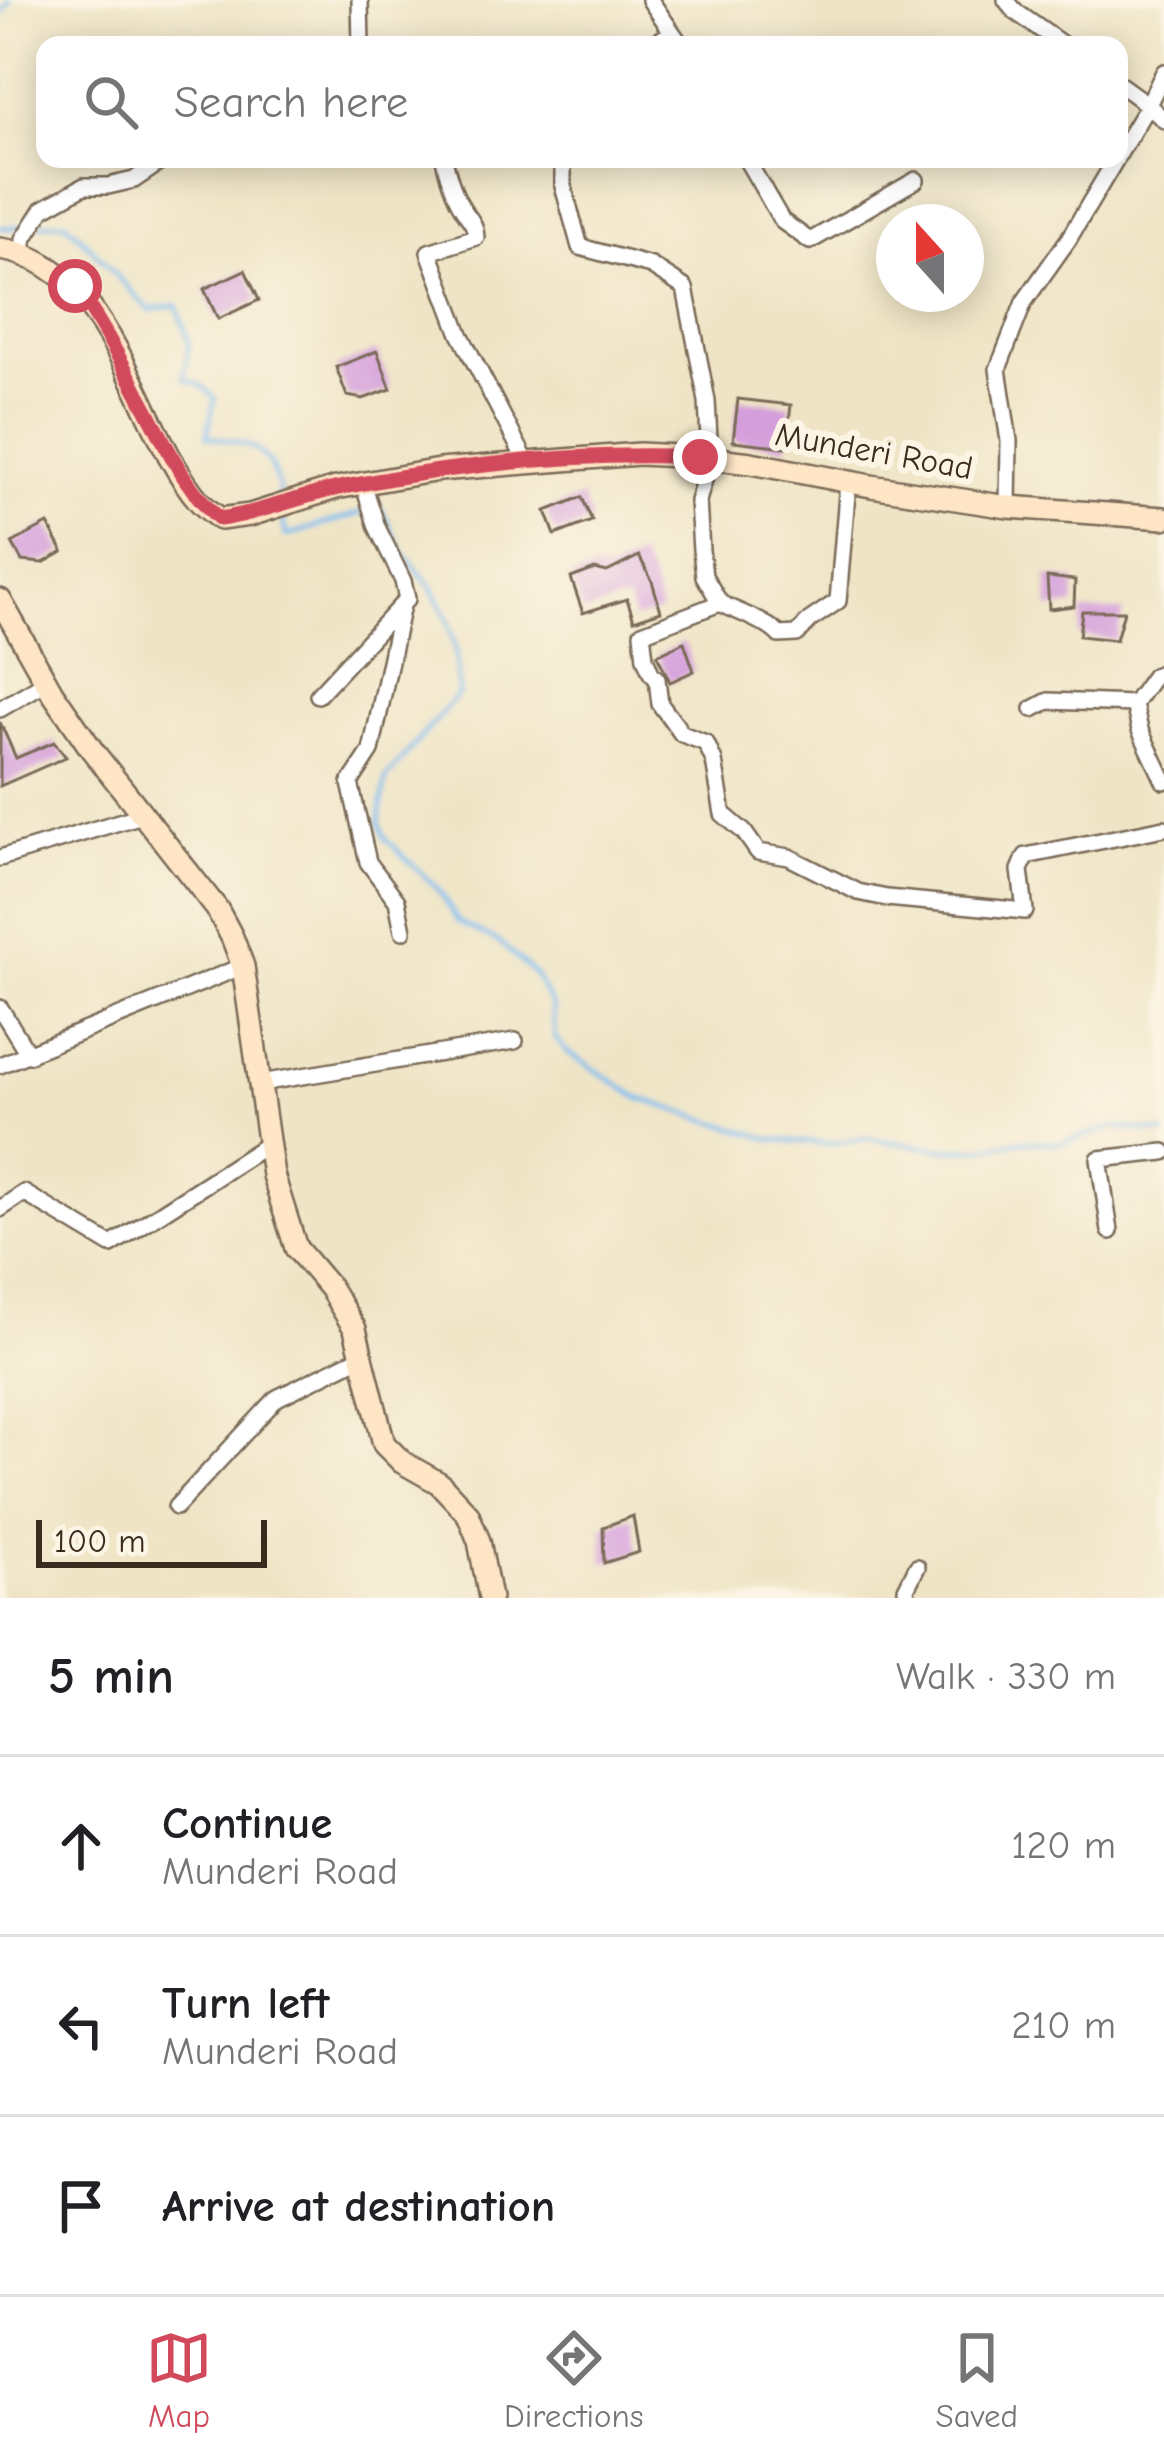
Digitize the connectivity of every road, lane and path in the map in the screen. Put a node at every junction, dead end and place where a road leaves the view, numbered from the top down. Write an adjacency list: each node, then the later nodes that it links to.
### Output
1 (360, 0): 4 (street)
2 (650, 0): 5 (street)
3 (1006, 0): 6 (street)
4 (361, 36)
5 (676, 36)
6 (1050, 36)
7 (1164, 72): 9 (street)
8 (1128, 91): 9 (street)
9 (1148, 105): 10 (street); 11 (street)
10 (1164, 120)
11 (1128, 139)
12 (152, 168): 19 (street)
13 (446, 168): 21 (street)
14 (563, 168): 20 (street)
15 (751, 168): 17 (street)
16 (1111, 168): 24 (street)
17 (916, 180)
18 (0, 249): 19 (main road, Munderi Road)
19 (24, 252): 23 (main road, Munderi Road)
20 (710, 458): 21 (main road, Munderi Road); 22 (main road, Munderi Road); 27 (street)
21 (527, 463): 23 (main road, Munderi Road)
22 (848, 482): 24 (main road, Munderi Road); 27 (street)
23 (366, 492): 28 (street)
24 (1008, 507): 25 (main road, Munderi Road)
25 (1164, 518)
26 (0, 600): 30 (main road)
27 (720, 603): 37 (street)
28 (402, 605): 31 (street); 39 (street)
29 (1164, 672): 32 (street)
30 (46, 682): 33 (street); 36 (main road)
31 (317, 694)
32 (1134, 704): 34 (street); 35 (street)
33 (0, 709)
34 (1033, 709)
35 (1164, 781)
36 (142, 814): 38 (street); 40 (main road)
37 (1164, 828)
38 (0, 859)
39 (403, 932)
40 (243, 966): 43 (street); 45 (main road)
41 (0, 1008): 43 (street)
42 (515, 1041): 45 (street)
43 (28, 1055): 44 (street)
44 (0, 1065)
45 (260, 1083): 46 (main road)
46 (268, 1144): 48 (street); 50 (main road)
47 (1164, 1152): 49 (street)
48 (0, 1209)
49 (1110, 1231)
50 (362, 1356): 51 (street); 53 (main road)
51 (176, 1508)
52 (917, 1567): 54 (street)
53 (490, 1598)
54 (907, 1598)

